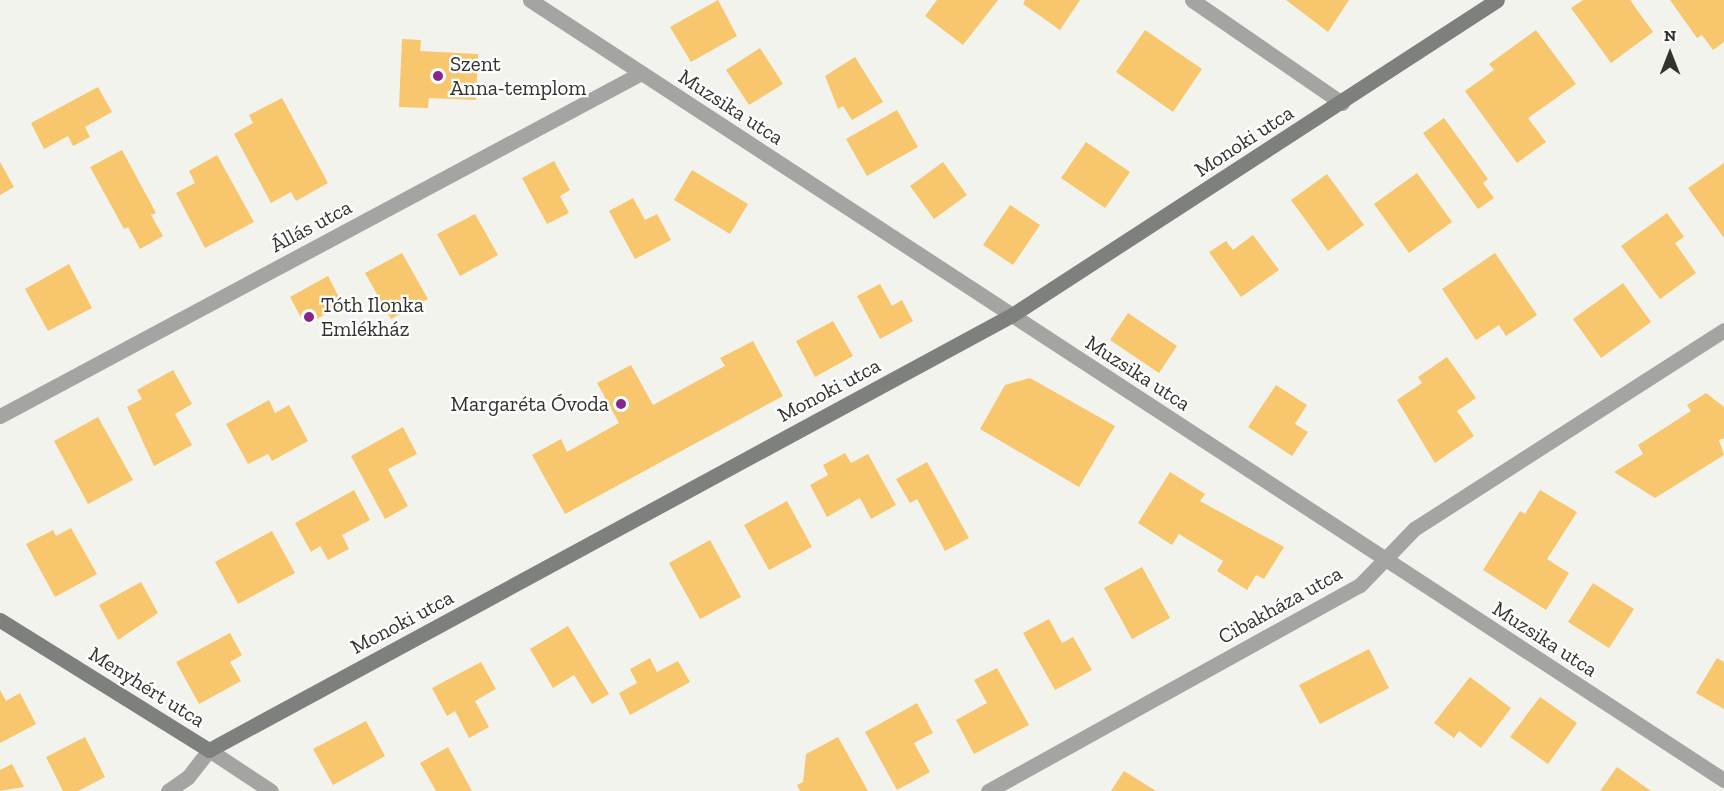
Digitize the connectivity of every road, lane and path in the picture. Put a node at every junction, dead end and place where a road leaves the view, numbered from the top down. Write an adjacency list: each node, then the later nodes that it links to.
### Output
1 (530, 0): 4 (street, Muzsika utca)
2 (1192, 0): 5 (street)
3 (1497, 0): 5 (street, Monoki utca)
4 (641, 73): 6 (street, Muzsika utca); 8 (street, Állás utca)
5 (1342, 103): 6 (street, Monoki utca)
6 (1012, 315): 9 (street, Muzsika utca); 11 (street, Monoki utca)
7 (1722, 334): 9 (street, Cibakháza utca)
8 (0, 416)
9 (1383, 558): 12 (street, Muzsika utca); 13 (street, Cibakháza utca)
10 (0, 620): 11 (street, Menyhért utca)
11 (209, 750): 14 (street, Monoki utca); 15 (street, Menyhért utca)
12 (1724, 780)
13 (997, 789)
14 (168, 791)
15 (272, 791)

